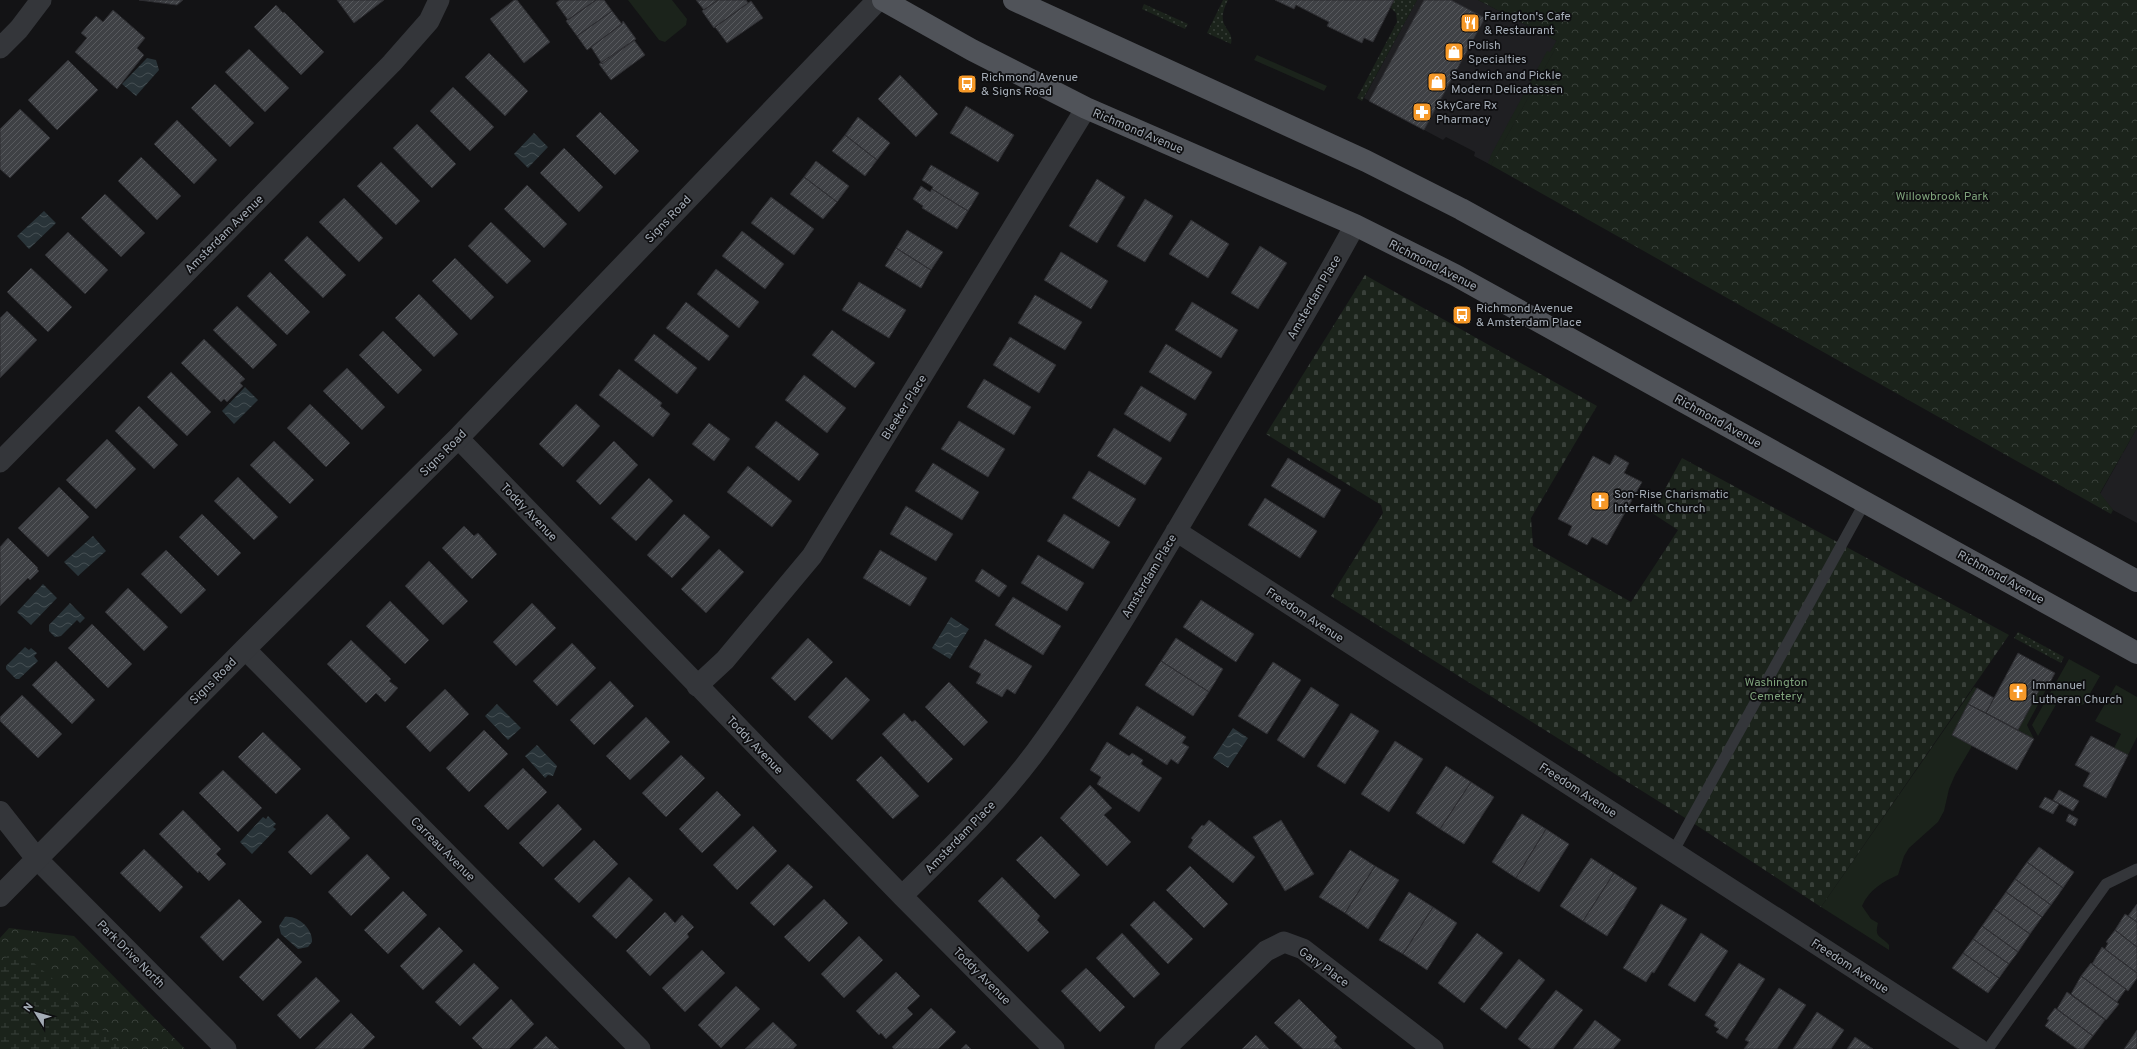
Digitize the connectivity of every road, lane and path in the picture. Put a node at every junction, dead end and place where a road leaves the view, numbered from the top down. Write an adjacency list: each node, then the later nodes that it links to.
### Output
1 (41, 0): 6 (street)
2 (439, 0): 10 (street, Amsterdam Avenue)
3 (878, 0): 9 (street, Signs Road)
4 (883, 0): 7 (main road, Richmond Avenue)
5 (1014, 0): 13 (main road)
6 (0, 48)
7 (1086, 108): 8 (main road, Richmond Avenue); 16 (street, Bleeker Place)
8 (1355, 225): 11 (main road, Richmond Avenue); 12 (street, Amsterdam Place)
9 (458, 438): 14 (street, Signs Road); 16 (street, Toddy Avenue)
10 (0, 462)
11 (1865, 502): 15 (main road, Richmond Avenue); 18 (lane)
12 (1176, 531): 18 (street, Freedom Avenue); 22 (street, Amsterdam Place)
13 (2137, 580)
14 (245, 649): 19 (street, Signs Road); 24 (street, Carreau Avenue)
15 (2137, 653)
16 (697, 686): 22 (street, Toddy Avenue)
17 (0, 812): 19 (street)
18 (1673, 852): 28 (street, Freedom Avenue)
19 (37, 858): 21 (street, Signs Road); 23 (street, Park Drive North)
20 (2137, 869): 29 (lane)
21 (0, 896)
22 (902, 896): 25 (street, Toddy Avenue)
23 (226, 1049)
24 (640, 1049)
25 (1054, 1049)
26 (1165, 1049): 27 (street, Gary Place)
27 (1433, 1049)
28 (1980, 1049)
29 (1988, 1049)

